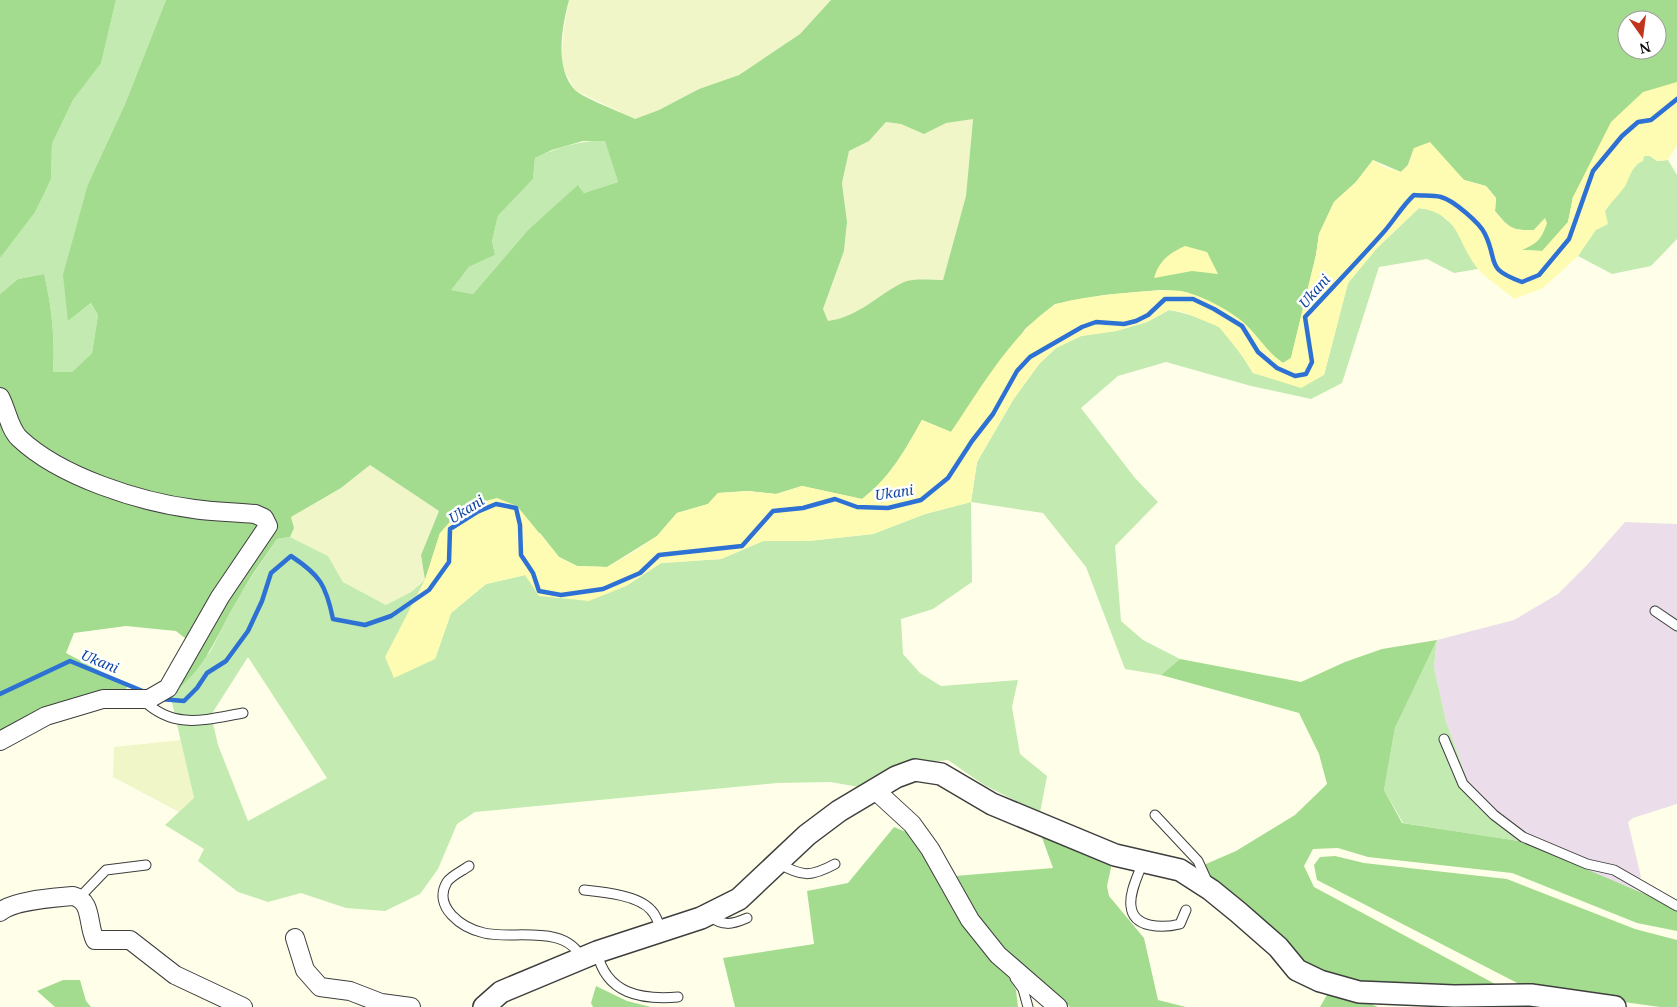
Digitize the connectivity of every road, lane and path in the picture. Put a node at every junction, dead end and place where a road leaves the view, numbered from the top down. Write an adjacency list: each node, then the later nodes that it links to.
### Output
1 (0, 397): 4 (street)
2 (1654, 611): 3 (lane)
3 (1677, 626)
4 (151, 697): 5 (lane); 7 (street)
5 (243, 713)
6 (1444, 739): 18 (lane)
7 (0, 741)
8 (875, 790): 10 (street); 11 (street); 25 (street)
9 (1155, 815): 16 (lane)
10 (1143, 860): 16 (street); 19 (lane)
11 (777, 862): 12 (lane); 21 (street)
12 (835, 864)
13 (146, 865): 17 (lane)
14 (469, 866): 26 (lane)
15 (584, 890): 23 (lane)
16 (1211, 890): 28 (street)
17 (79, 898): 20 (street); 29 (street)
18 (1677, 906)
19 (1186, 910)
20 (0, 912)
21 (708, 916): 22 (lane); 23 (street)
22 (747, 918)
23 (662, 932): 26 (street)
24 (295, 938): 30 (street)
25 (998, 955): 32 (lane); 33 (street)
26 (590, 956): 27 (lane); 31 (street)
27 (678, 997)
28 (1494, 1001): 34 (street)
29 (243, 1007)
30 (411, 1007)
31 (484, 1007)
32 (1028, 1007)
33 (1058, 1007)
34 (1615, 1007)

